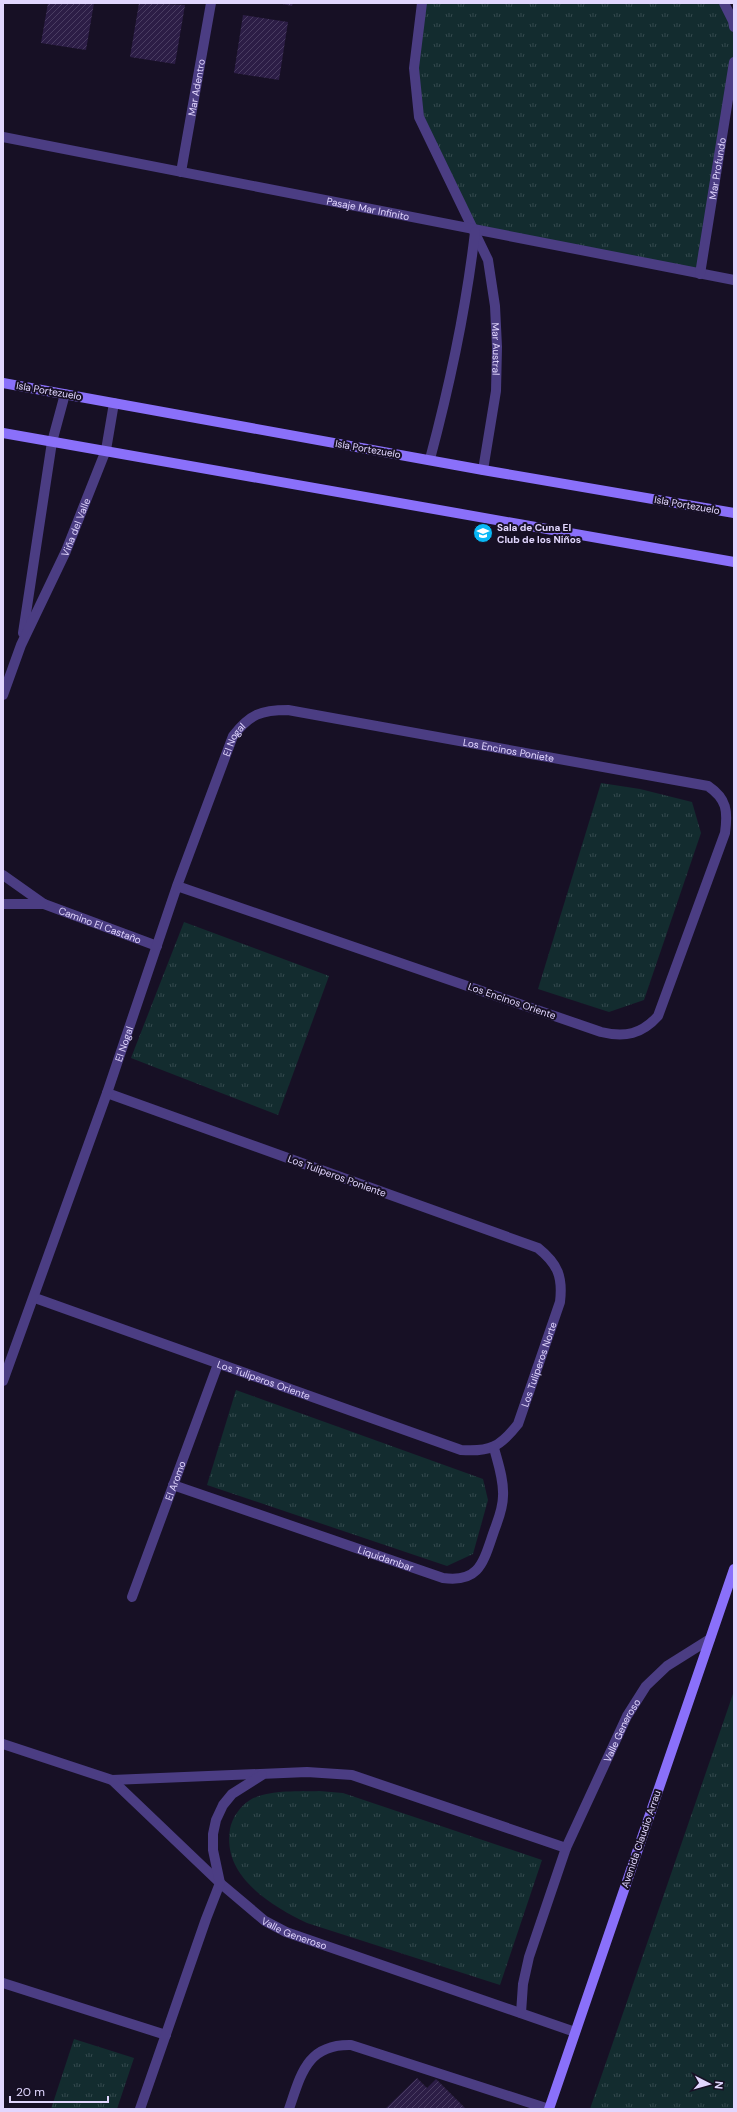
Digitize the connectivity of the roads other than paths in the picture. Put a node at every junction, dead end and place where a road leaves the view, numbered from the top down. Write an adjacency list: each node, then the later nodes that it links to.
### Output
1 (210, 3): 7 (street, Mar Adentro)
2 (422, 3): 8 (street, Mar Austral)
3 (724, 3): 4 (street)
4 (734, 27)
5 (734, 62): 9 (street, Mar Profundo)
6 (3, 137): 7 (street, Pasaje Mar Infinito)
7 (181, 172): 8 (street, Pasaje Mar Infinito)
8 (475, 230): 9 (street, Pasaje Mar Infinito); 17 (street); 18 (street, Mar Austral)
9 (700, 274): 10 (street, Pasaje Mar Infinito)
10 (734, 280)
11 (3, 383): 12 (street, Isla Portezuelo)
12 (65, 394): 13 (street, Isla Portezuelo); 15 (street, Viña del Valle)
13 (114, 403): 16 (street, Viña del Valle); 17 (street, Isla Portezuelo)
14 (3, 433): 15 (street)
15 (52, 442): 16 (street); 21 (street, Viña del Valle)
16 (106, 450): 20 (street); 21 (street, Viña del Valle)
17 (430, 460): 18 (street, Isla Portezuelo)
18 (483, 470): 19 (street, Isla Portezuelo)
19 (734, 513)
20 (734, 562)
21 (21, 645): 22 (street, Viña del Valle)
22 (3, 694)
23 (256, 714): 24 (street, Los Encinos Poniete); 26 (street, El Nogal)
24 (725, 833): 26 (street, Los Encinos Oriente)
25 (3, 875): 28 (street, Camino El Castaño)
26 (177, 886): 29 (street, El Nogal)
27 (3, 904): 28 (street, Camino El Castaño)
28 (44, 904): 29 (street, Camino El Castaño)
29 (156, 946): 30 (street, El Nogal)
30 (107, 1093): 31 (street, Los Tuliperos Poniente); 32 (street, El Nogal)
31 (558, 1271): 35 (street, Los Tuliperos Norte)
32 (34, 1298): 33 (street, Los Tuliperos Oriente); 34 (street, El Nogal)
33 (218, 1364): 35 (street, Los Tuliperos Oriente); 36 (street, El Aromo)
34 (3, 1382)
35 (494, 1448): 36 (street, Liquidambar)
36 (173, 1485): 38 (street, El Aromo)
37 (734, 1569): 39 (street, Avenida Claudio Arrau)
38 (132, 1597)
39 (710, 1639): 43 (street, Valle Generoso); 47 (street, Avenida Claudio Arrau)
40 (3, 1744): 42 (street, Valle Generoso)
41 (263, 1775): 42 (street, Valle Generoso); 43 (street, Valle Generoso); 44 (street)
42 (112, 1780): 44 (street, Valle Generoso)
43 (566, 1848): 46 (street, Valle Generoso)
44 (220, 1883): 46 (street, Valle Generoso); 48 (street)
45 (3, 1983): 48 (street)
46 (521, 2013): 47 (street, Valle Generoso)
47 (575, 2032): 51 (street, Avenida Claudio Arrau)
48 (166, 2035): 49 (street)
49 (140, 2109)
50 (289, 2109): 51 (street)
51 (549, 2109)

